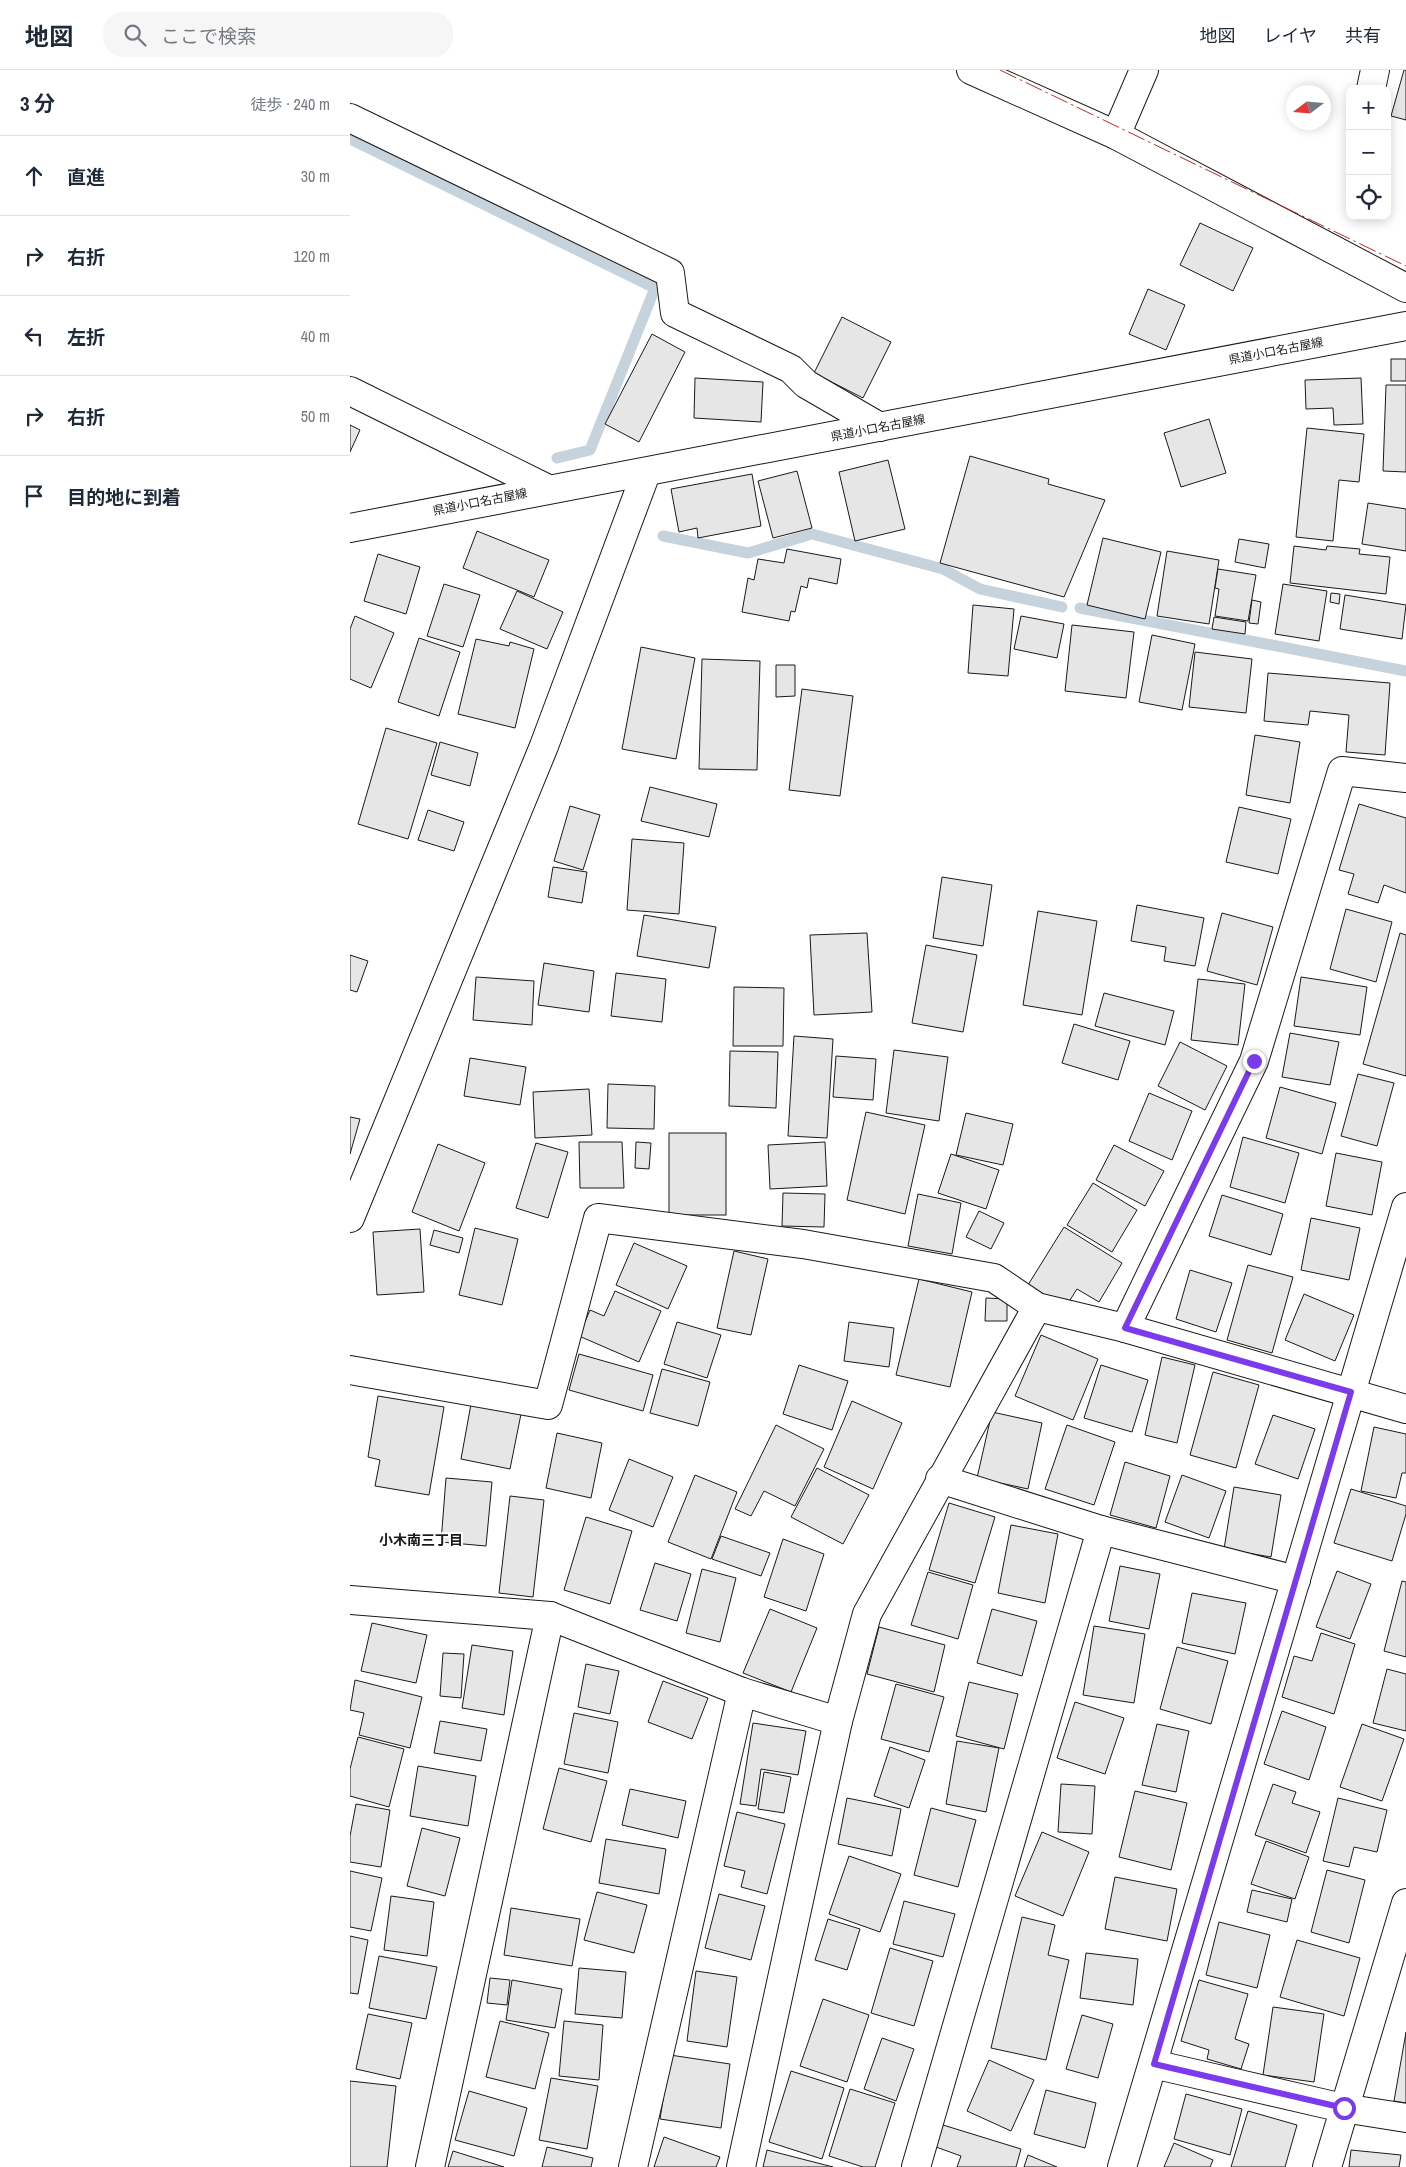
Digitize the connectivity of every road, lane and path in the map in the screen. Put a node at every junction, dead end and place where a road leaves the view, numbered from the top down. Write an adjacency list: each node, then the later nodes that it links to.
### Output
1 (971, 70): 6 (street)
2 (1144, 70): 6 (street)
3 (1375, 70): 4 (street)
4 (1372, 85)
5 (350, 118): 10 (street)
6 (1116, 135): 7 (street)
7 (1406, 288)
8 (1406, 326): 10 (street, 県道小口名古屋線)
9 (350, 391): 12 (street)
10 (880, 428): 11 (street, 県道小口名古屋線)
11 (646, 472): 12 (street, 県道小口名古屋線); 16 (street)
12 (548, 489): 13 (street, 県道小口名古屋線)
13 (350, 528)
14 (1406, 776): 18 (street)
15 (1406, 1207): 20 (street)
16 (350, 1218)
17 (1036, 1307): 18 (street); 19 (street); 22 (street)
18 (1125, 1328): 20 (street)
19 (350, 1370)
20 (1351, 1392): 21 (street); 24 (street)
21 (1406, 1409)
22 (940, 1479): 23 (street); 28 (street)
23 (1101, 1530): 24 (street); 36 (street)
24 (1296, 1580): 30 (street)
25 (351, 1603): 26 (street)
26 (550, 1616): 27 (street); 33 (street)
27 (742, 1692): 28 (street); 34 (street)
28 (838, 1721): 35 (street)
29 (1406, 1903): 31 (street)
30 (1154, 2064): 31 (street); 37 (street)
31 (1344, 2108): 32 (street); 38 (street)
32 (1406, 2118)
33 (430, 2167)
34 (633, 2167)
35 (741, 2167)
36 (916, 2167)
37 (1122, 2167)
38 (1327, 2167)

